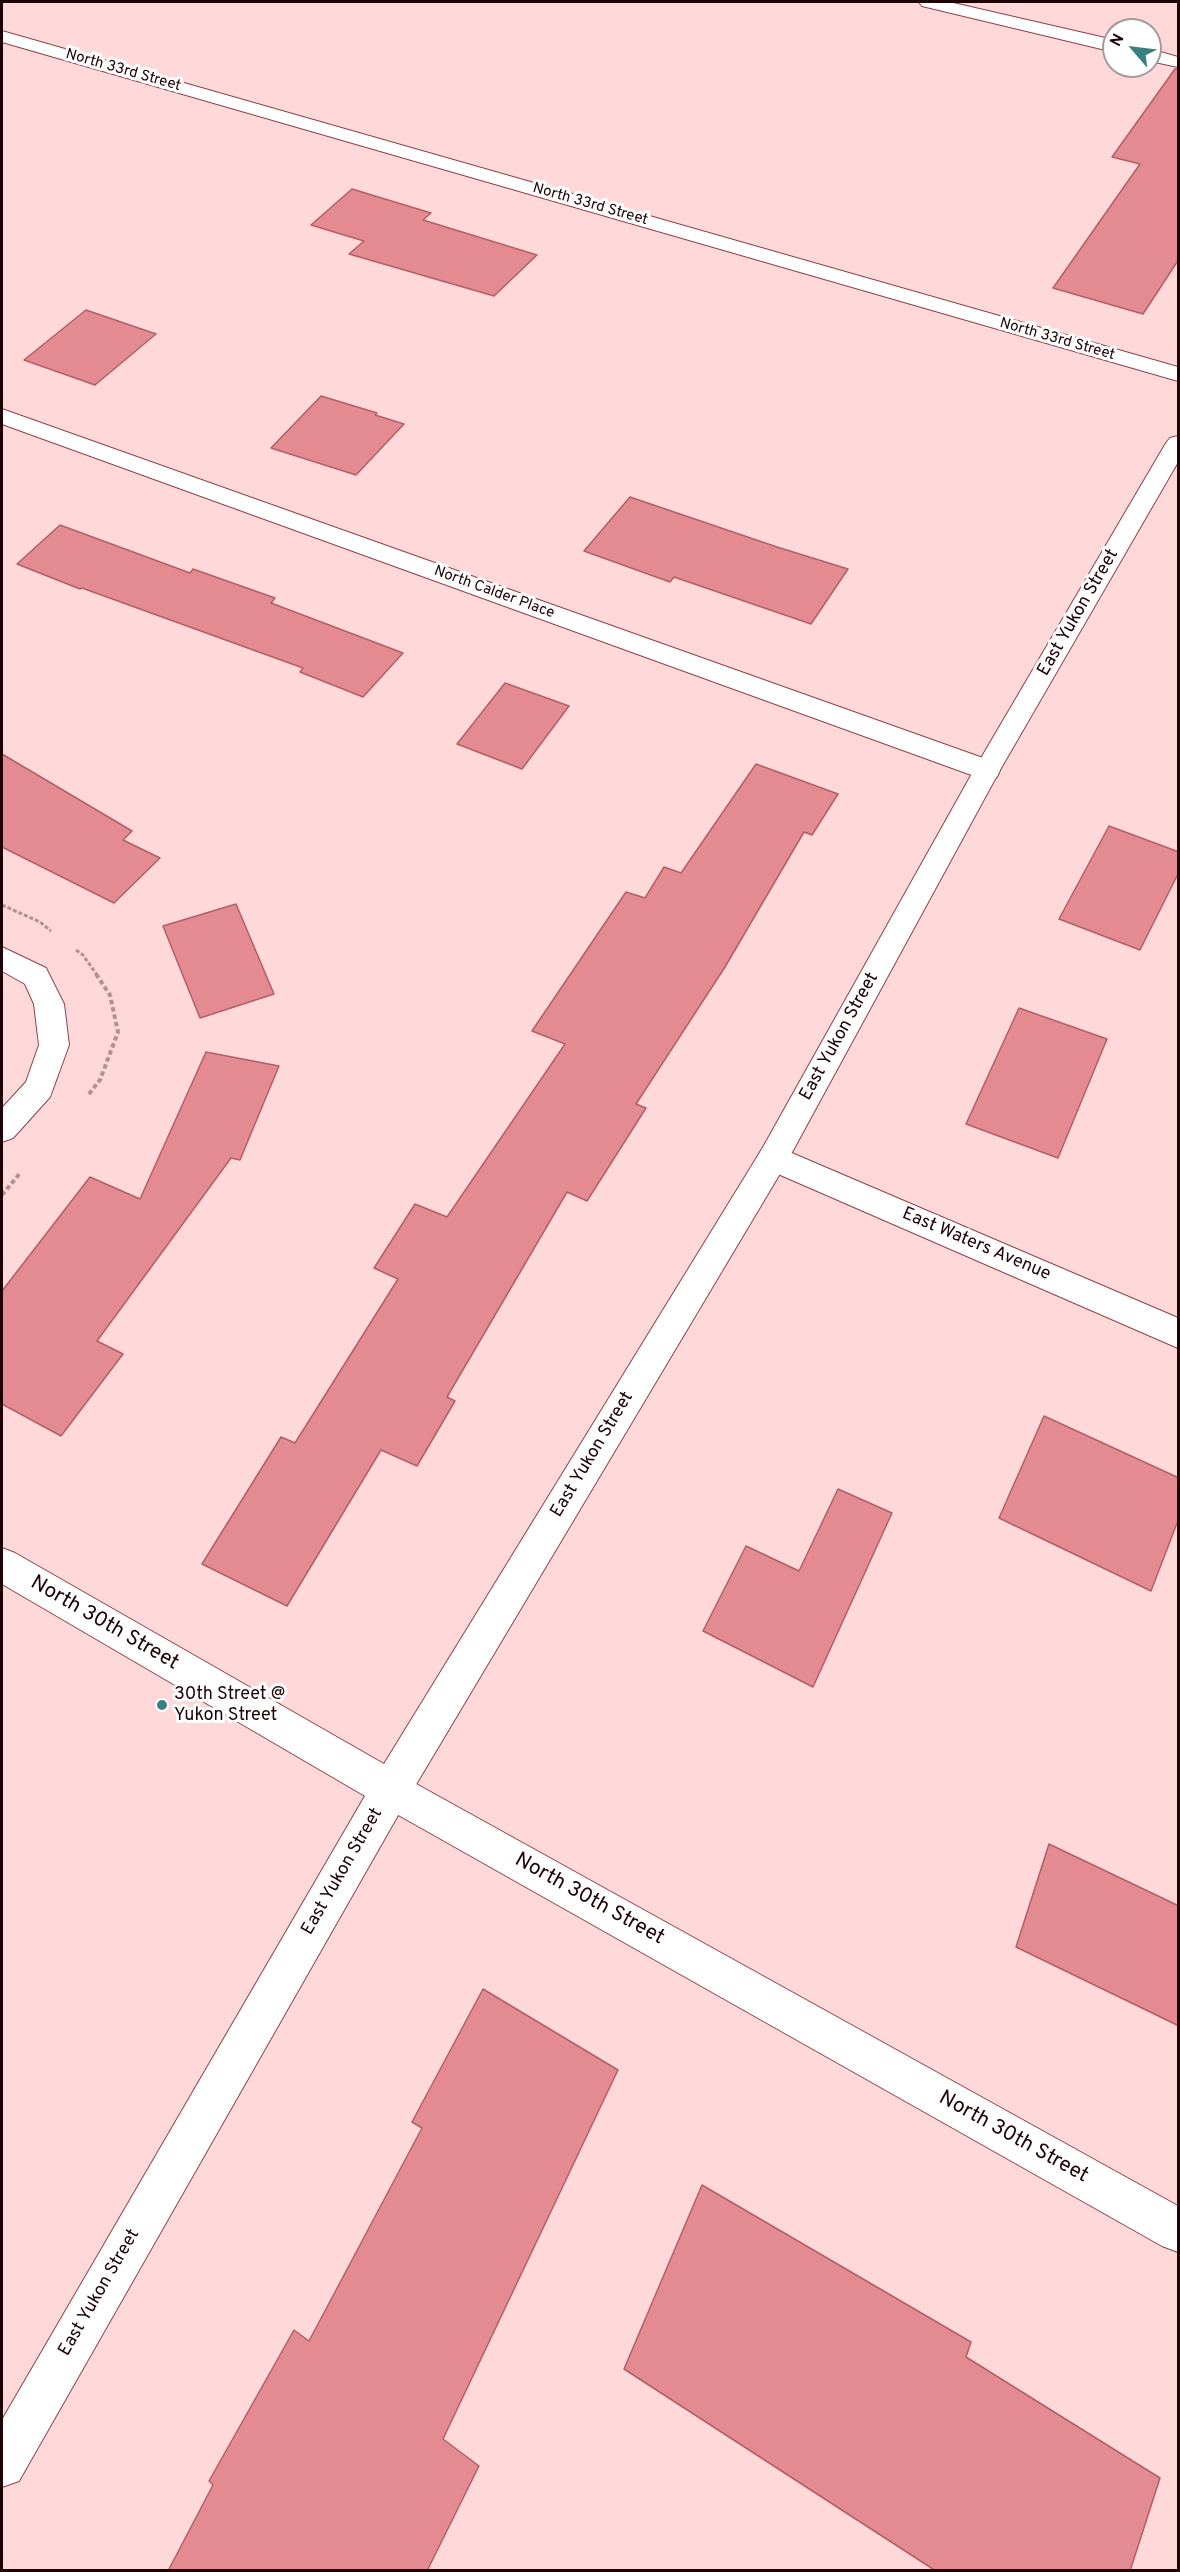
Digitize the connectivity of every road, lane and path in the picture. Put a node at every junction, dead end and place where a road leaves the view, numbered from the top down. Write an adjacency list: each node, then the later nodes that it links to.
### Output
1 (928, 2): 3 (street)
2 (2, 36): 6 (street, North 33rd Street)
3 (1102, 43)
4 (1162, 58): 5 (street)
5 (1179, 62)
6 (1179, 375)
7 (2, 416): 9 (street, North Calder Place)
8 (1179, 443): 9 (street, East Yukon Street)
9 (987, 770): 12 (street, East Yukon Street)
10 (2, 958): 11 (street)
11 (2, 1129)
12 (773, 1158): 13 (street, East Waters Avenue); 15 (street, East Yukon Street)
13 (1179, 1333)
14 (2, 1565): 15 (street, North 30th Street)
15 (391, 1789): 16 (street, North 30th Street); 17 (street, East Yukon Street)
16 (1179, 2230)
17 (2, 2464)

